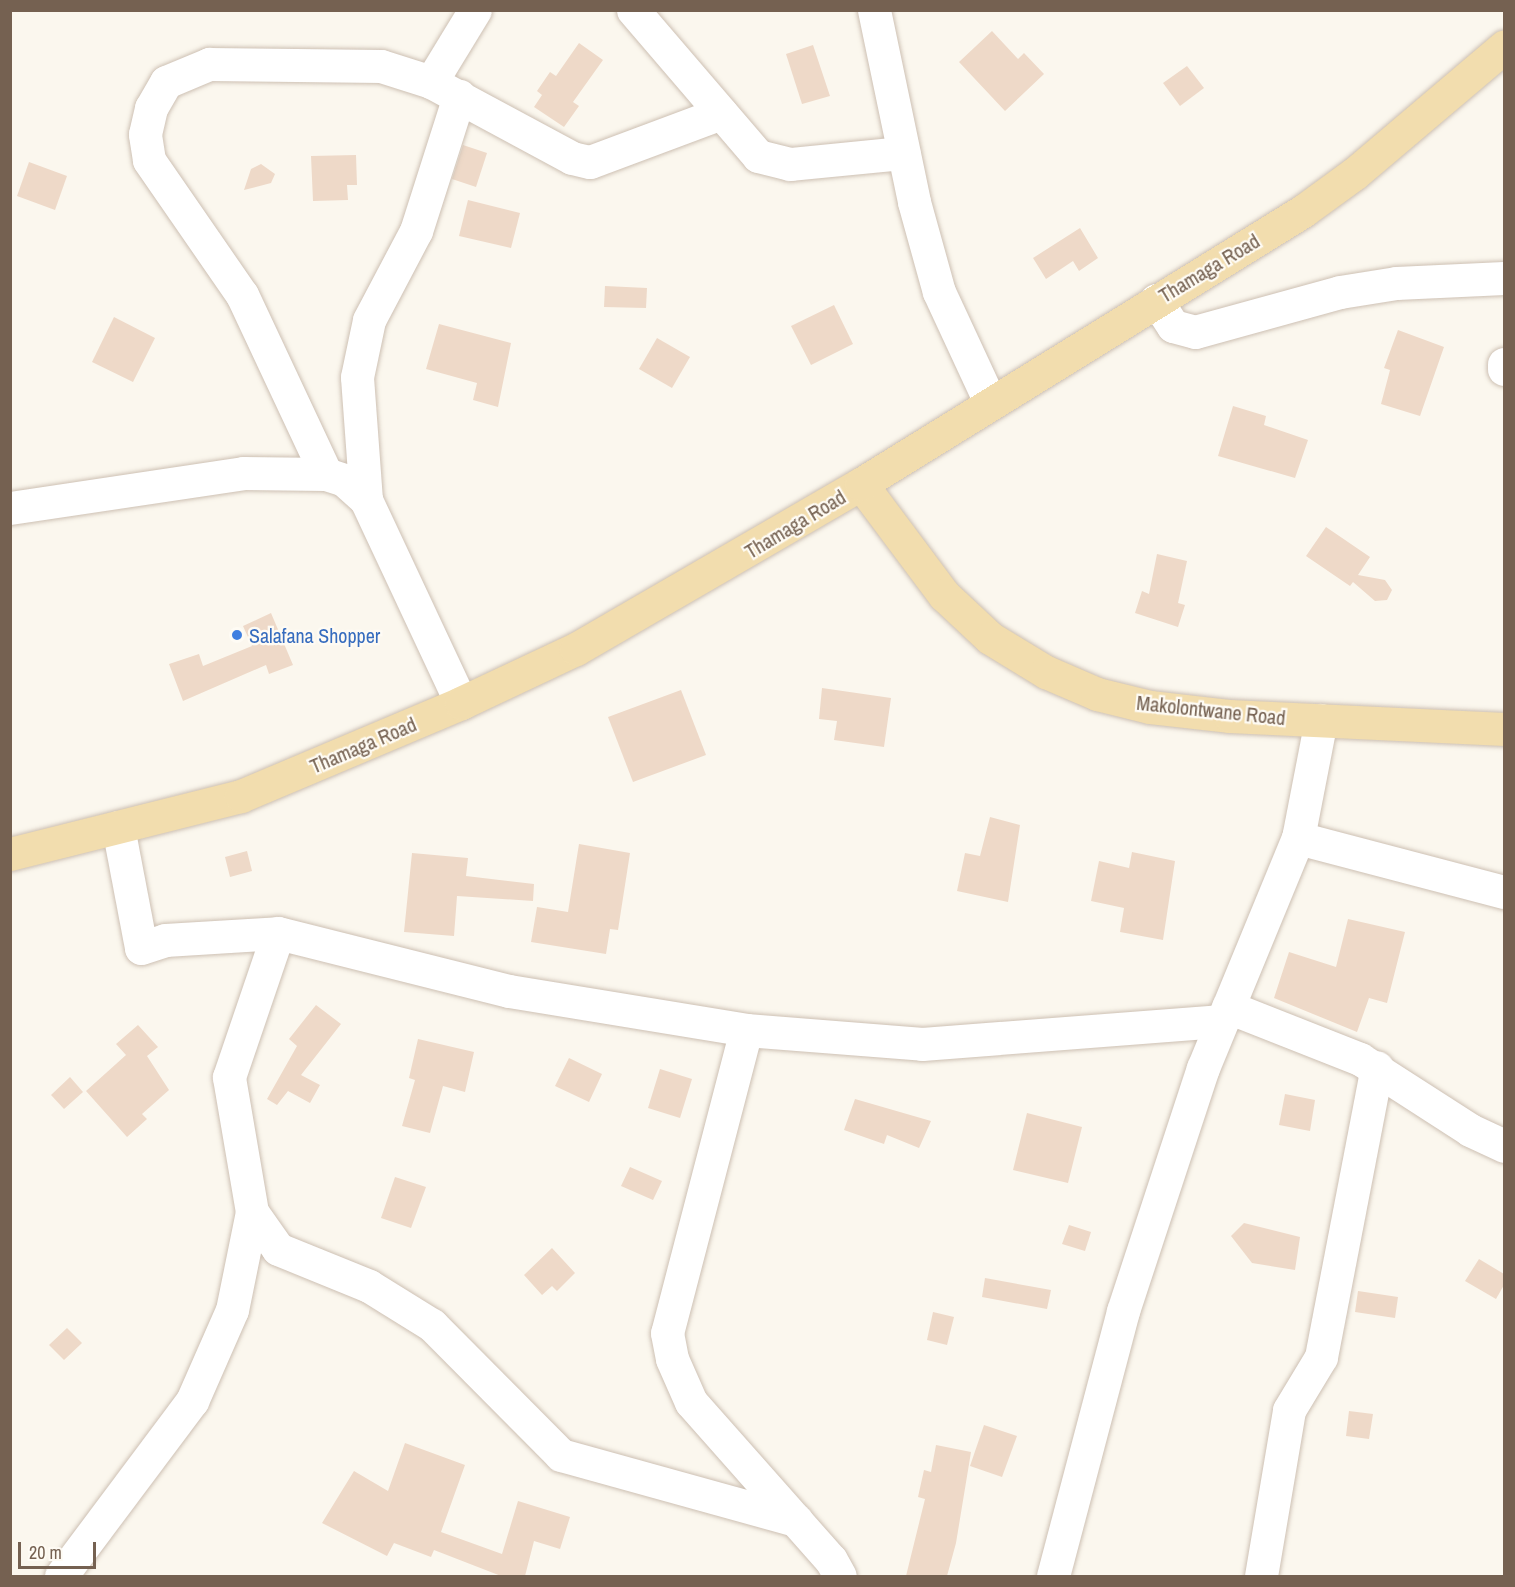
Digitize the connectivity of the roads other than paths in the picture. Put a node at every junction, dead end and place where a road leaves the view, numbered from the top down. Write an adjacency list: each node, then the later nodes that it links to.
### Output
1 (475, 10): 5 (street)
2 (633, 10): 6 (street)
3 (874, 10): 7 (street)
4 (1504, 47): 9 (main road, Thamaga Road)
5 (445, 89): 6 (street); 13 (street); 15 (street)
6 (721, 113): 7 (street)
7 (903, 153): 12 (street)
8 (1504, 278): 9 (street)
9 (1156, 300): 12 (main road, Thamaga Road)
10 (1504, 364): 11 (street)
11 (1504, 369)
12 (990, 402): 14 (main road, Thamaga Road)
13 (326, 474): 15 (street); 16 (street)
14 (861, 484): 17 (main road, Thamaga Road); 18 (main road, Makolontwane Road)
15 (366, 500): 17 (street)
16 (10, 508)
17 (461, 703): 20 (main road, Thamaga Road)
18 (1321, 720): 19 (main road, Makolontwane Road); 21 (street)
19 (1504, 729)
20 (118, 827): 22 (main road, Thamaga Road); 24 (street)
21 (1298, 838): 23 (street); 25 (street)
22 (10, 854)
23 (1504, 892)
24 (278, 933): 26 (street); 29 (street)
25 (1225, 1015): 26 (street); 27 (street); 33 (street)
26 (746, 1030): 30 (street)
27 (1377, 1067): 28 (street); 34 (street)
28 (1504, 1146)
29 (252, 1212): 30 (street); 31 (street)
30 (796, 1520): 32 (street)
31 (61, 1576)
32 (840, 1576)
33 (1053, 1576)
34 (1261, 1576)

